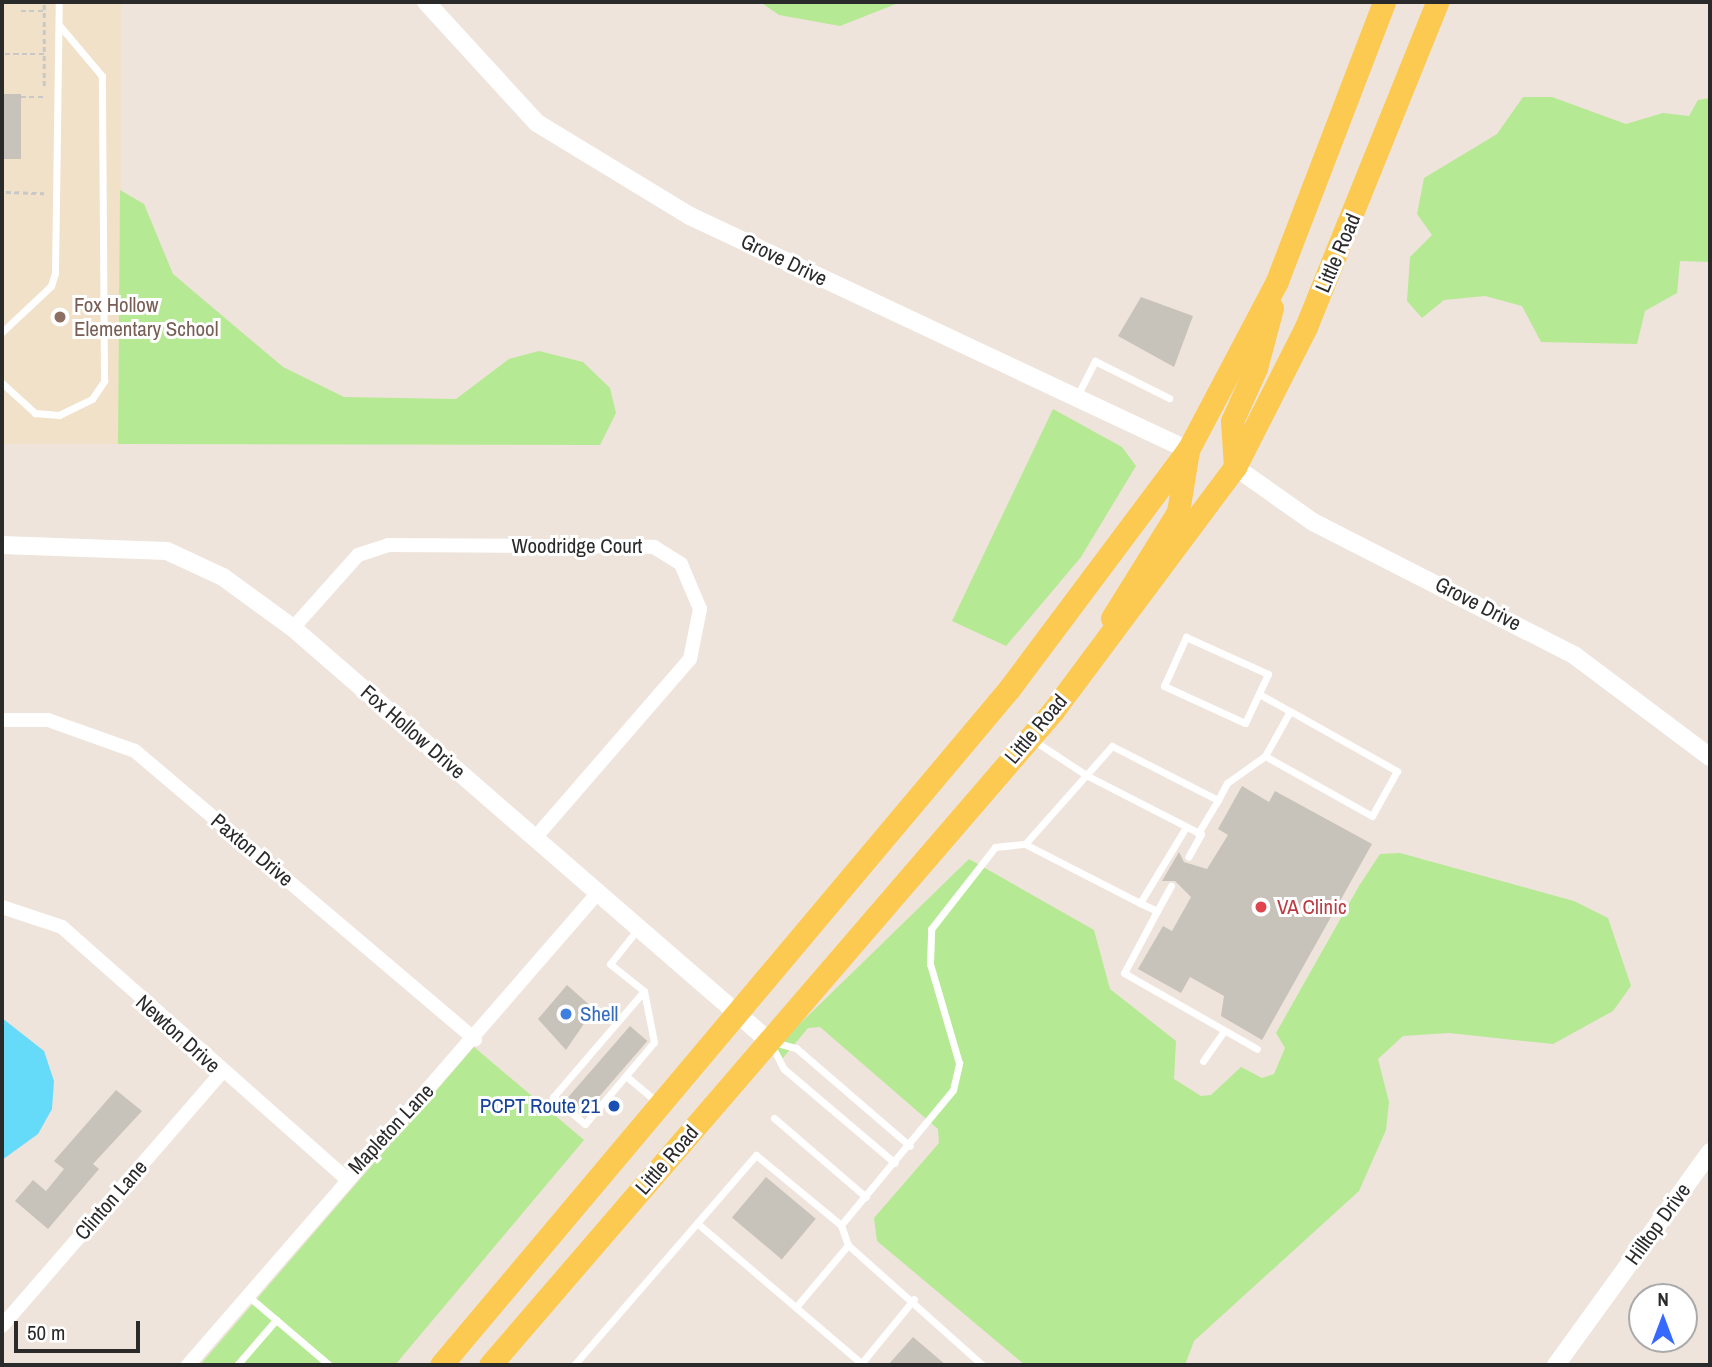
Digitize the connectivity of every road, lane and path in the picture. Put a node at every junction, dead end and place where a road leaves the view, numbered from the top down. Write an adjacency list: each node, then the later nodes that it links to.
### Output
1 (59, 2): 7 (lane)
2 (426, 2): 19 (street, Grove Drive)
3 (1384, 2): 16 (main road, Little Road)
4 (1437, 2): 22 (main road, Little Road)
5 (21, 11): 6 (path)
6 (44, 11)
7 (59, 25): 17 (lane); 18 (lane)
8 (2, 37): 9 (path)
9 (5, 54): 10 (path); 11 (path)
10 (44, 54)
11 (2, 70)
12 (21, 97): 13 (path)
13 (44, 97)
14 (6, 192): 15 (path)
15 (44, 193)
16 (1277, 281): 21 (main road, Little Road); 22 (main road)
17 (2, 332)
18 (2, 383)
19 (1076, 398): 20 (lane); 21 (street, Grove Drive)
20 (1169, 398)
21 (1188, 450): 25 (main road); 46 (main road, Little Road)
22 (1235, 467): 25 (main road, Little Road); 31 (street, Grove Drive)
23 (2, 545): 24 (street, Fox Hollow Drive)
24 (293, 628): 36 (street, Fox Hollow Drive); 36 (street, Woodridge Court)
25 (1102, 649): 29 (main road, Little Road)
26 (1259, 695): 26 (lane); 27 (lane)
27 (1290, 712): 30 (lane); 30 (lane)
28 (2, 720): 48 (street, Paxton Drive)
29 (1029, 737): 32 (lane); 49 (main road, Little Road)
30 (1265, 756): 33 (lane)
31 (1710, 757)
32 (1086, 775): 33 (lane); 34 (lane); 37 (lane)
33 (1218, 800): 35 (lane)
34 (1186, 827): 35 (lane); 41 (lane)
35 (1199, 834): 38 (lane)
36 (536, 838): 40 (street, Fox Hollow Drive)
37 (1025, 844): 41 (lane); 56 (lane)
38 (1188, 858)
39 (1171, 886): 43 (lane)
40 (596, 895): 44 (street, Fox Hollow Drive); 48 (street, Mapleton Lane)
41 (1140, 903): 43 (lane)
42 (2, 907): 52 (street, Newton Drive)
43 (1157, 911): 47 (lane)
44 (637, 930): 45 (lane); 46 (street, Fox Hollow Drive)
45 (645, 992): 53 (lane); 53 (lane)
46 (738, 1016): 49 (street, Fox Hollow Drive); 54 (main road, Little Road)
47 (1224, 1031): 50 (lane); 51 (lane)
48 (475, 1039): 59 (street, Mapleton Lane)
49 (769, 1041): 56 (lane); 58 (lane); 74 (main road, Little Road)
50 (1257, 1049)
51 (1202, 1061)
52 (221, 1073): 59 (street, Newton Drive); 68 (street, Clinton Lane)
53 (626, 1076): 54 (lane)
54 (662, 1106): 73 (main road, Little Road)
55 (774, 1118): 60 (lane)
56 (910, 1146): 58 (lane)
57 (1710, 1152): 77 (street, Hilltop Drive)
58 (895, 1163): 60 (lane)
59 (346, 1178): 64 (street, Mapleton Lane)
60 (866, 1196): 62 (lane)
61 (697, 1223): 62 (lane); 66 (lane); 75 (lane)
62 (841, 1225): 63 (lane)
63 (848, 1245): 65 (lane); 66 (lane)
64 (247, 1295): 67 (lane); 70 (street, Mapleton Lane)
65 (915, 1299): 69 (lane); 76 (lane)
66 (796, 1307): 69 (lane)
67 (276, 1320): 71 (lane); 72 (lane)
68 (2, 1326)
69 (860, 1364)
70 (188, 1365)
71 (237, 1365)
72 (329, 1365)
73 (441, 1365)
74 (490, 1365)
75 (574, 1365)
76 (982, 1365)
77 (1556, 1365)

